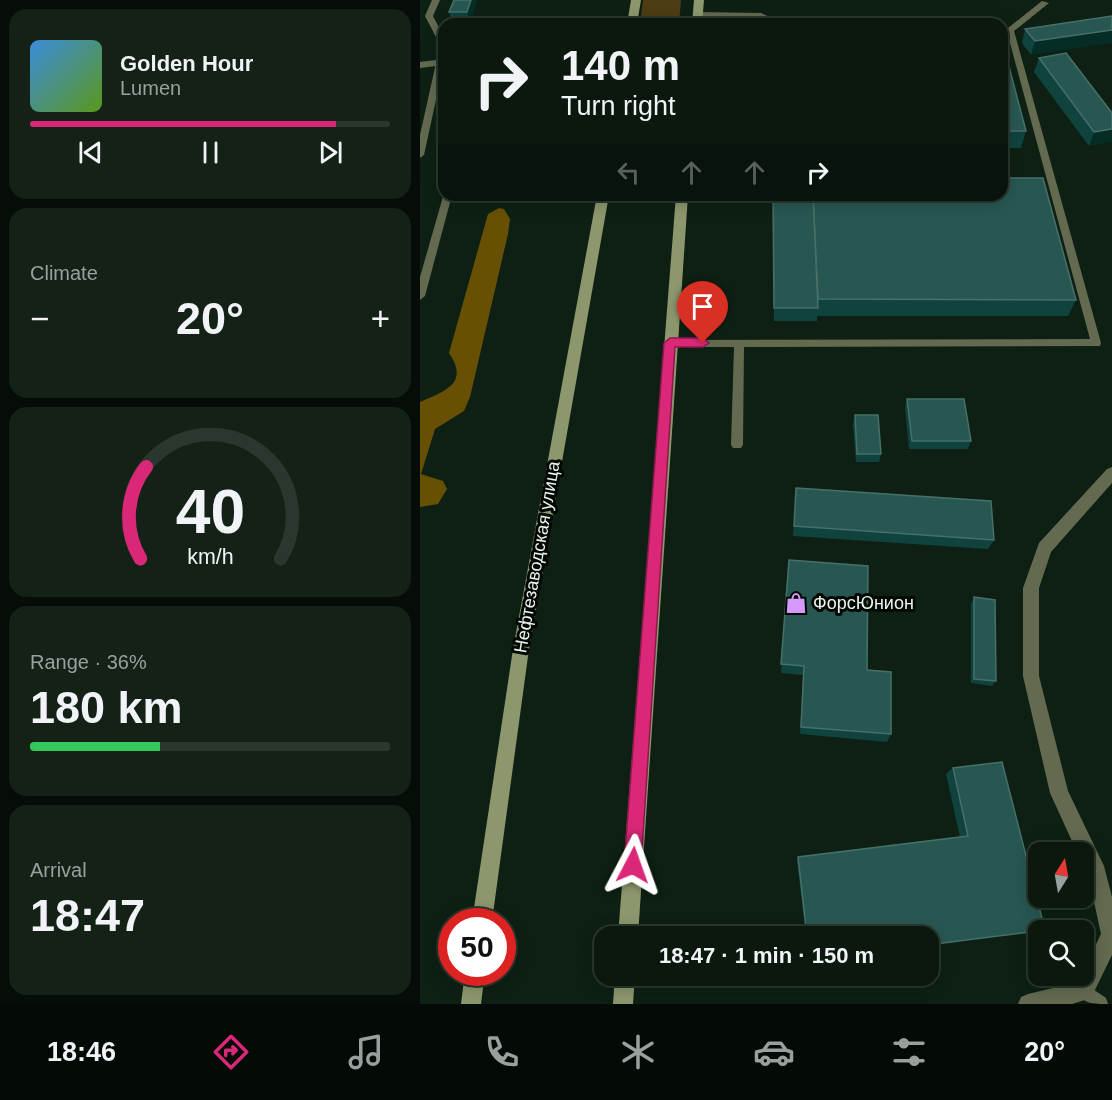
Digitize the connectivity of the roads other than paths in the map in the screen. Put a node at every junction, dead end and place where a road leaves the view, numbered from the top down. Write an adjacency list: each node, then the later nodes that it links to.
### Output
1 (436, 0): 10 (lane)
2 (636, 0): 5 (main road)
3 (699, 0): 6 (main road)
4 (1045, 3): 9 (lane)
5 (633, 18)
6 (698, 18)
7 (714, 18): 8 (lane)
8 (768, 18)
9 (1008, 29)
10 (438, 33)
11 (1008, 38): 21 (lane)
12 (438, 63): 13 (street)
13 (420, 65)
14 (438, 79): 15 (lane)
15 (420, 155)
16 (445, 201): 19 (lane)
17 (602, 201): 24 (main road, Нефтезаводская улица)
18 (682, 201): 20 (main road)
19 (420, 296)
20 (670, 343): 21 (lane); 25 (main road)
21 (739, 343): 22 (lane)
22 (737, 446)
23 (1112, 473): 28 (street)
24 (484, 908)
25 (629, 926)
26 (473, 986): 29 (main road)
27 (624, 986): 30 (main road)
28 (1084, 991): 31 (street); 32 (lane)
29 (471, 1004)
30 (623, 1004)
31 (1028, 1004)
32 (1100, 1004)

